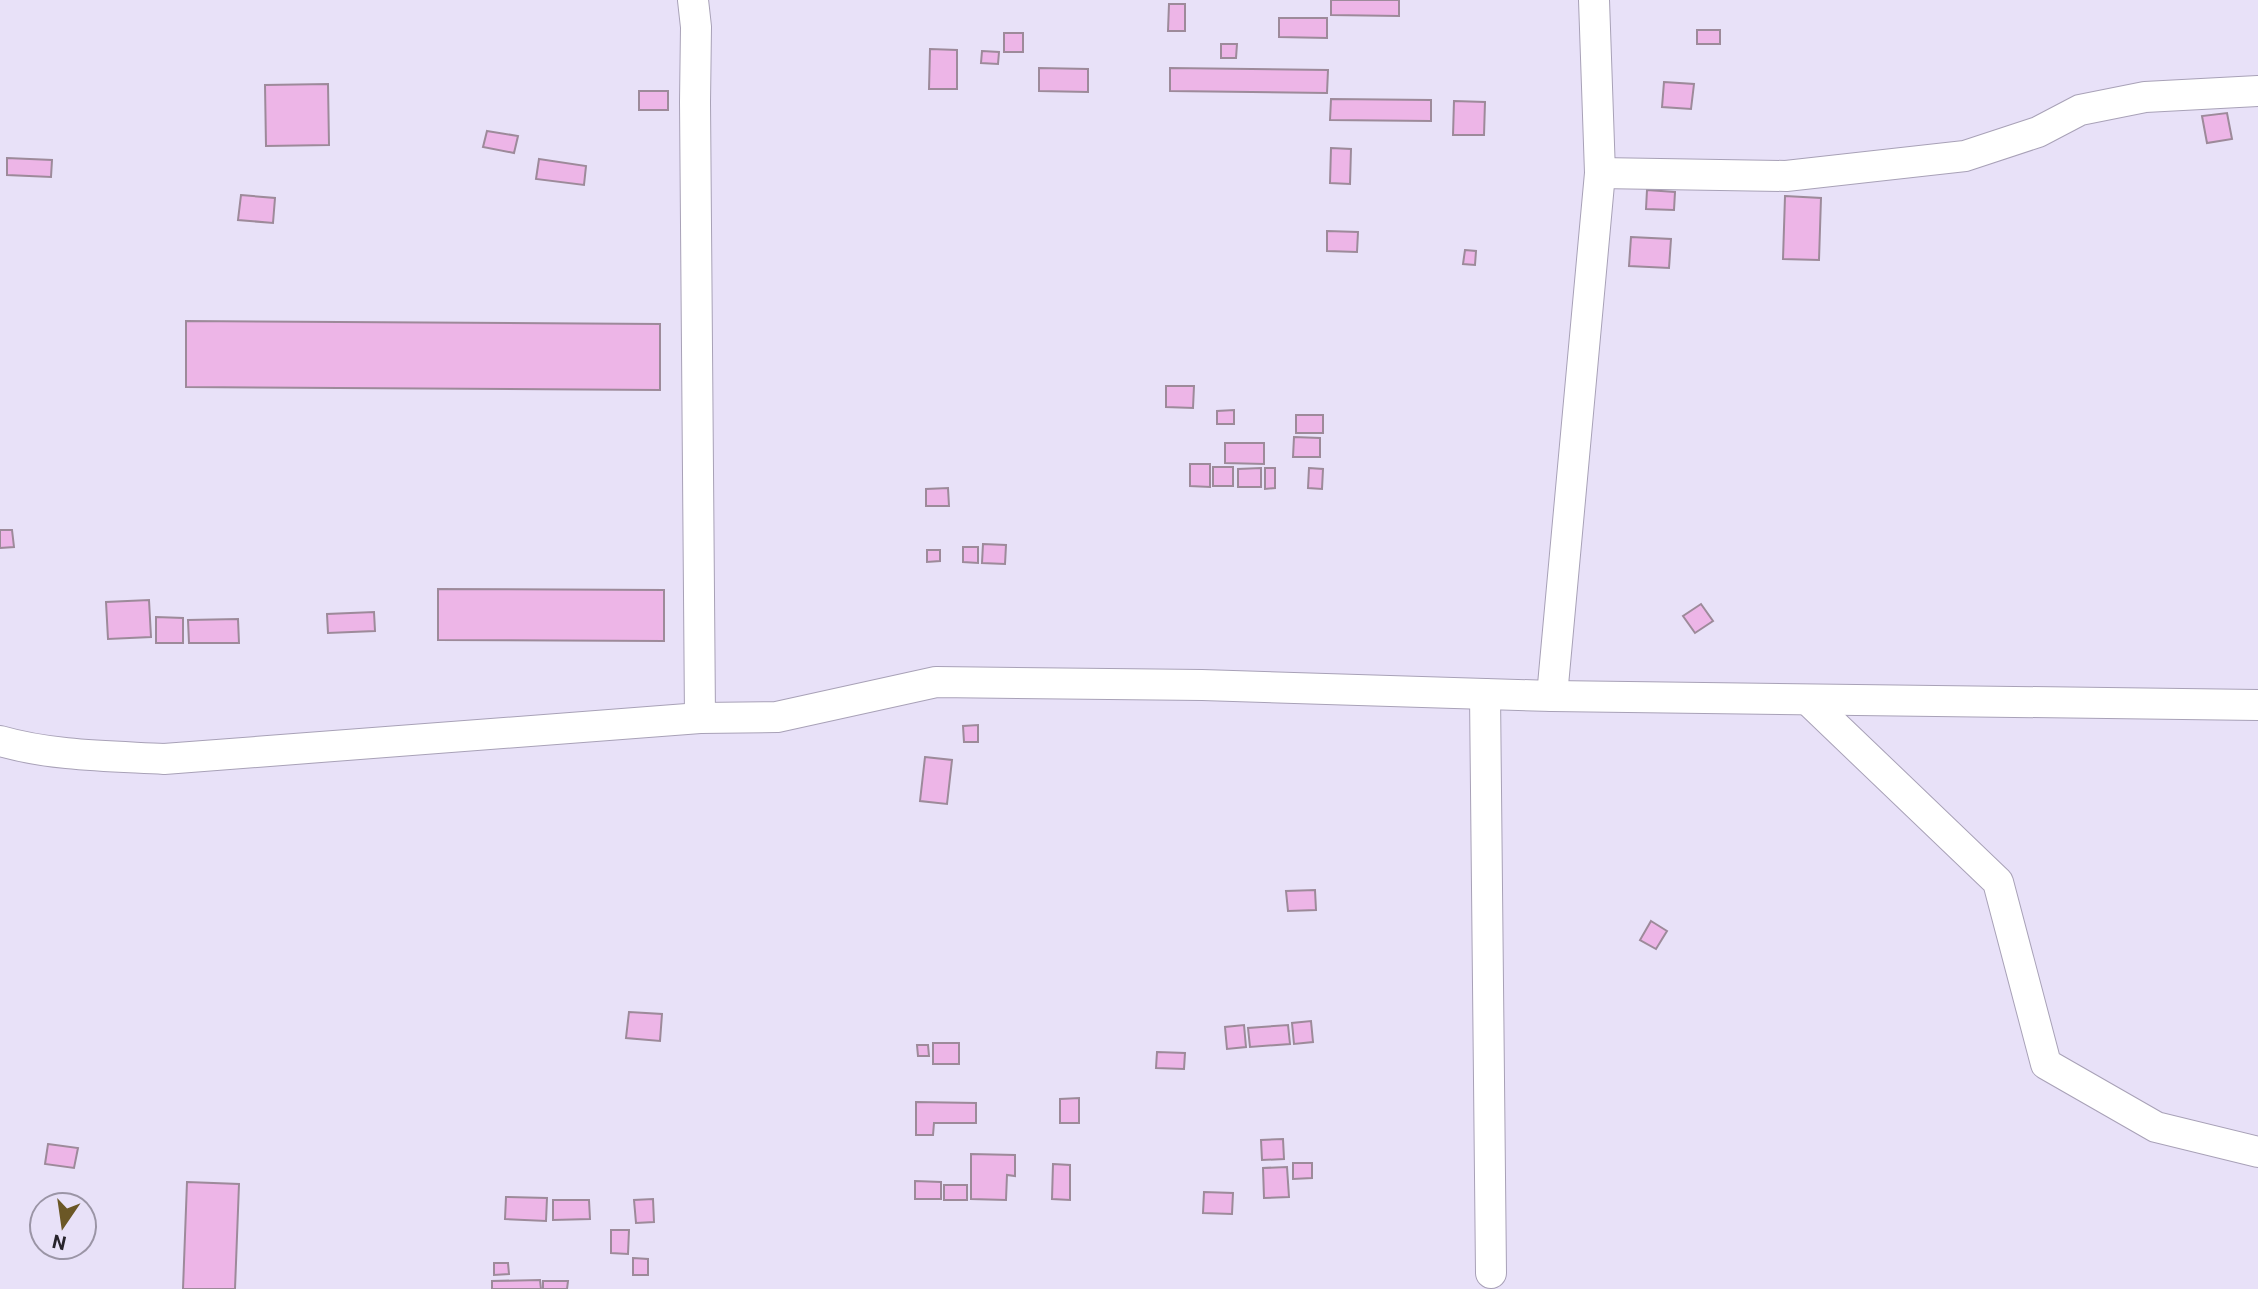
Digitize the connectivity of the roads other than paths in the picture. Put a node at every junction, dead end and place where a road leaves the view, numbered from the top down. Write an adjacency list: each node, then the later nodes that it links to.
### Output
1 (693, 0): 9 (street)
2 (1594, 0): 4 (street)
3 (2258, 91): 4 (street)
4 (1600, 173): 6 (street)
5 (1485, 694): 6 (street); 9 (street); 12 (street)
6 (1552, 696): 7 (street)
7 (1808, 700): 8 (street); 11 (street)
8 (2258, 705)
9 (700, 718): 10 (street)
10 (0, 741)
11 (2258, 1152)
12 (1491, 1273)

